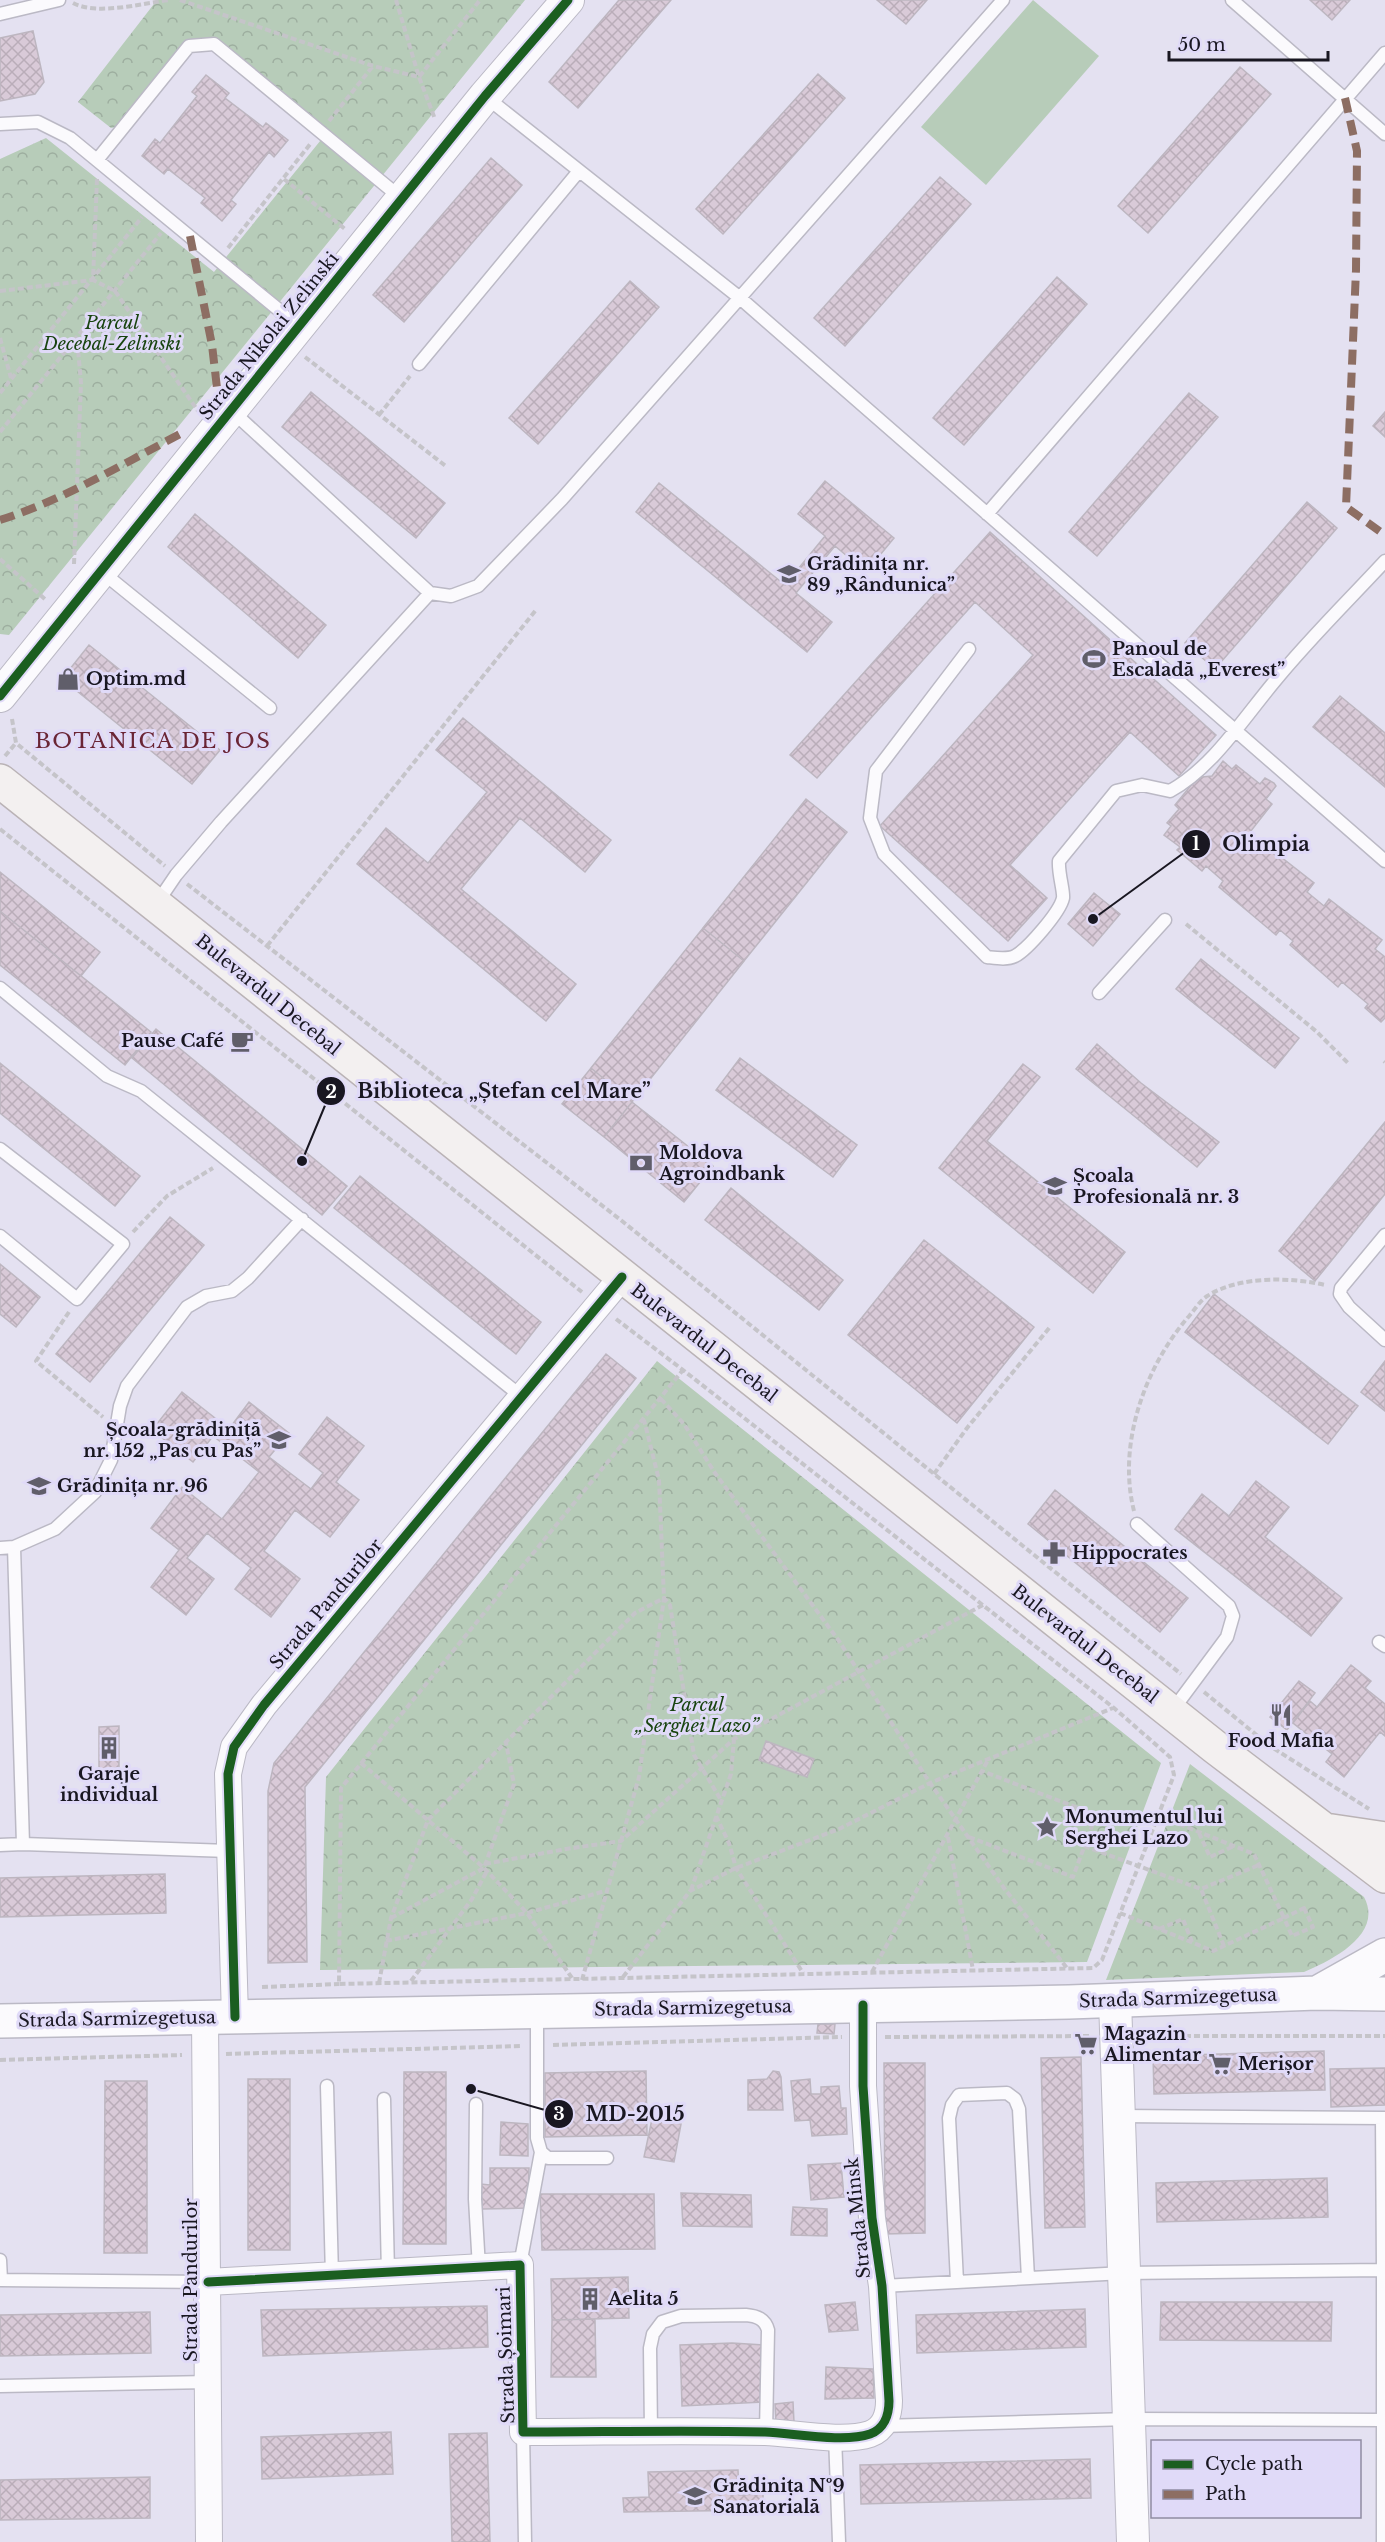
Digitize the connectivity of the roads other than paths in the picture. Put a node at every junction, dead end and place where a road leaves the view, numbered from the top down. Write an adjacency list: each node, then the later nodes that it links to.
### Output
1 (59, 0): 5 (lane)
2 (568, 0): 8 (street, Strada Nikolai Zelinski)
3 (1003, 0): 15 (lane)
4 (1232, 0): 9 (lane)
5 (35, 3): 6 (lane)
6 (0, 14)
7 (1385, 53): 9 (lane)
8 (485, 96): 13 (lane); 14 (street, Strada Nikolai Zelinski)
9 (1345, 98): 11 (lane); 19 (lane)
10 (0, 124): 12 (lane)
11 (1385, 134)
12 (97, 160): 14 (lane); 16 (lane)
13 (579, 171): 15 (lane); 17 (lane)
14 (402, 198): 16 (street, Strada Nikolai Zelinski)
15 (740, 298): 19 (lane); 22 (lane)
16 (298, 341): 18 (street, Strada Nikolai Zelinski)
17 (419, 364)
18 (231, 410): 21 (street, Strada Nikolai Zelinski); 22 (lane)
19 (987, 514): 26 (lane)
20 (1385, 561): 26 (lane)
21 (87, 569): 24 (street, Strada Nikolai Zelinski); 25 (lane)
22 (430, 593): 29 (lane)
23 (969, 649): 26 (lane)
24 (5, 703)
25 (270, 708)
26 (1235, 731): 28 (lane)
27 (0, 781): 29 (main road, Bulevardul Decebal)
28 (1385, 861)
29 (156, 905): 37 (main road, Bulevardul Decebal)
30 (1165, 920): 32 (lane)
31 (0, 988): 34 (lane)
32 (1099, 993)
33 (0, 1149): 36 (lane)
34 (302, 1219): 39 (lane); 41 (lane)
35 (1385, 1235): 38 (lane)
36 (0, 1236)
37 (622, 1277): 39 (street, Strada Pandurilor); 43 (main road, Bulevardul Decebal)
38 (1385, 1340)
39 (522, 1397): 48 (street, Strada Pandurilor)
40 (1137, 1524): 43 (lane)
41 (14, 1547): 42 (lane); 46 (lane)
42 (0, 1548)
43 (1171, 1712): 45 (main road, Bulevardul Decebal)
44 (1381, 1825): 45 (main road)
45 (1321, 1829): 49 (main road, Bulevardul Decebal)
46 (23, 1844): 47 (lane); 48 (lane)
47 (0, 1845)
48 (229, 1851): 56 (street, Strada Pandurilor)
49 (1385, 1876)
50 (1385, 1955): 51 (main road)
51 (1317, 1993): 52 (main road, Strada Sarmizegetusa); 53 (main road, Strada Sarmizegetusa)
52 (1385, 1994)
53 (1115, 2000): 54 (main road, Strada Sarmizegetusa); 61 (street)
54 (863, 2005): 55 (main road, Strada Sarmizegetusa); 76 (street, Strada Minsk)
55 (537, 2011): 56 (main road, Strada Sarmizegetusa); 63 (lane)
56 (220, 2017): 57 (main road, Strada Sarmizegetusa); 74 (street, Strada Pandurilor)
57 (0, 2021)
58 (327, 2085): 71 (lane)
59 (384, 2099): 69 (lane)
60 (476, 2104): 67 (lane)
61 (1118, 2116): 62 (lane); 70 (street)
62 (1383, 2118): 68 (lane)
63 (541, 2152): 64 (lane); 66 (lane)
64 (607, 2158)
65 (0, 2260): 73 (lane)
66 (520, 2265): 67 (street, Strada Șoimari); 82 (street, Strada Șoimari)
67 (478, 2268): 69 (street, Strada Șoimari)
68 (1383, 2270): 70 (lane); 80 (lane)
69 (387, 2273): 71 (street, Strada Șoimari)
70 (1124, 2273): 72 (lane); 79 (street)
71 (332, 2276): 74 (street, Strada Șoimari)
72 (1028, 2278): 75 (lane); 75 (lane)
73 (0, 2280): 74 (lane)
74 (208, 2282): 77 (street, Strada Pandurilor)
75 (957, 2282): 76 (lane)
76 (882, 2286): 81 (street, Strada Minsk)
77 (208, 2382): 78 (lane); 86 (street, Strada Pandurilor)
78 (0, 2386)
79 (1129, 2418): 80 (lane); 81 (lane); 89 (street)
80 (1383, 2420): 90 (lane)
81 (881, 2426): 85 (street, Strada Șoimari)
82 (523, 2432): 83 (street, Strada Șoimari); 87 (lane)
83 (651, 2432): 84 (street, Strada Șoimari); 84 (lane)
84 (766, 2432): 85 (street, Strada Șoimari)
85 (835, 2436): 88 (lane)
86 (209, 2542)
87 (525, 2542)
88 (839, 2542)
89 (1133, 2542)
90 (1383, 2542)

